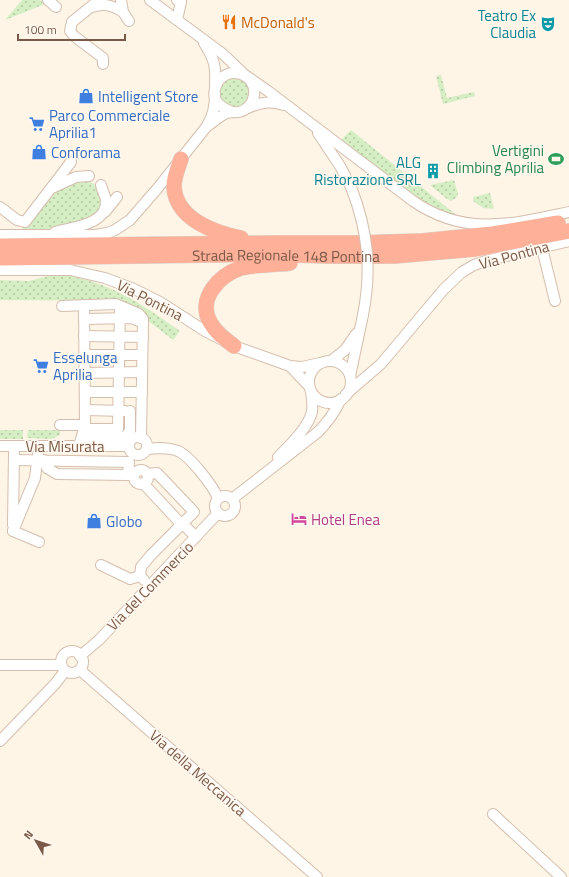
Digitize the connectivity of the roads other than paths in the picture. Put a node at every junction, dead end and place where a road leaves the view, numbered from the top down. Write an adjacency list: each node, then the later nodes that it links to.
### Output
1 (48, 0): 6 (street)
2 (99, 0): 7 (street)
3 (150, 0): 8 (street)
4 (177, 0): 8 (street)
5 (122, 4): 7 (street); 9 (street)
6 (56, 7)
7 (90, 8): 11 (street)
8 (177, 20): 10 (street)
9 (129, 21)
10 (201, 38): 12 (street); 13 (street)
11 (104, 64)
12 (245, 75): 13 (street); 14 (street); 15 (street)
13 (215, 91): 16 (street); 17 (street)
14 (284, 104): 15 (street); 18 (street)
15 (246, 108): 16 (street)
16 (233, 112): 17 (street)
17 (207, 126): 19 (street)
18 (313, 126): 26 (street, Via Pontina); 45 (street, bridge)
19 (181, 159): 31 (street); 33 (highway)
20 (71, 162): 23 (street)
21 (89, 176): 23 (street)
22 (100, 185): 27 (street)
23 (51, 189): 25 (street)
24 (117, 197): 27 (street)
25 (0, 207)
26 (569, 212)
27 (99, 217): 31 (street)
28 (569, 221): 33 (highway, Strada Regionale 148 Pontina)
29 (569, 231): 36 (highway, Strada Regionale 148 Pontina)
30 (0, 235): 31 (street)
31 (42, 235)
32 (569, 241): 35 (street, Via Pontina)
33 (285, 243): 34 (highway, Strada Regionale 148 Pontina)
34 (0, 246)
35 (542, 248): 41 (street); 67 (street, Via Pontina)
36 (329, 256): 37 (highway, Strada Regionale 148 Pontina); 52 (highway)
37 (0, 258)
38 (0, 270): 39 (street, Via Pontina)
39 (19, 271): 40 (street); 52 (street, Via Pontina)
40 (0, 278)
41 (555, 301)
42 (84, 305): 43 (street); 44 (street); 47 (street)
43 (62, 306)
44 (120, 306): 46 (street); 48 (street)
45 (364, 315): 56 (street); 62 (street)
46 (120, 318): 47 (street); 48 (street); 50 (street)
47 (84, 319): 49 (street)
48 (143, 323): 51 (street)
49 (84, 336): 50 (street); 53 (street)
50 (119, 337): 51 (street); 54 (street)
51 (143, 337): 55 (street)
52 (234, 346): 58 (street, Via Pontina)
53 (84, 355): 54 (street); 60 (street)
54 (119, 355): 55 (street); 61 (street)
55 (142, 355): 59 (street)
56 (331, 361): 57 (street); 62 (street)
57 (320, 363): 58 (street, Via Pontina); 63 (street)
58 (290, 366): 63 (street, Via Pontina)
59 (142, 372): 61 (street); 66 (street)
60 (84, 373): 61 (street); 64 (street)
61 (119, 373): 65 (street)
62 (350, 376): 67 (street)
63 (310, 388): 67 (street); 84 (street)
64 (85, 392): 65 (street); 68 (street)
65 (119, 392): 66 (street); 69 (street)
66 (142, 392): 71 (street)
67 (344, 397): 84 (street)
68 (85, 410): 69 (street); 73 (street)
69 (119, 410): 70 (street); 73 (street)
70 (130, 411): 71 (street); 73 (street)
71 (142, 411): 74 (street)
72 (60, 425): 73 (street)
73 (84, 430): 78 (street)
74 (141, 438): 79 (street); 80 (street)
75 (0, 446): 76 (street, Via Misurata)
76 (14, 446): 77 (street, Via Misurata); 82 (street)
77 (38, 446): 78 (street, Via Misurata); 81 (street)
78 (79, 446): 79 (street, Via Misurata)
79 (129, 446): 80 (street)
80 (144, 452): 83 (street); 85 (street)
81 (41, 459): 82 (street); 83 (street); 83 (street); 89 (street)
82 (14, 460): 89 (street)
83 (138, 473): 88 (street); 88 (street)
84 (254, 481): 86 (street)
85 (218, 498): 86 (street); 87 (street)
86 (232, 499): 87 (street)
87 (218, 513): 90 (street, Via del Commercio)
88 (182, 525): 90 (street); 93 (street)
89 (13, 531): 91 (street)
90 (196, 537): 94 (street, Via del Commercio)
91 (38, 542)
92 (101, 566): 93 (street)
93 (140, 576): 94 (street)
94 (150, 585): 95 (street, Via del Commercio)
95 (80, 656): 97 (street); 98 (street)
96 (0, 665): 97 (street)
97 (63, 668): 98 (street); 99 (street)
98 (80, 670): 101 (street, Via della Meccanica)
99 (0, 741)
100 (493, 814): 102 (street)
101 (317, 877)
102 (561, 877)

